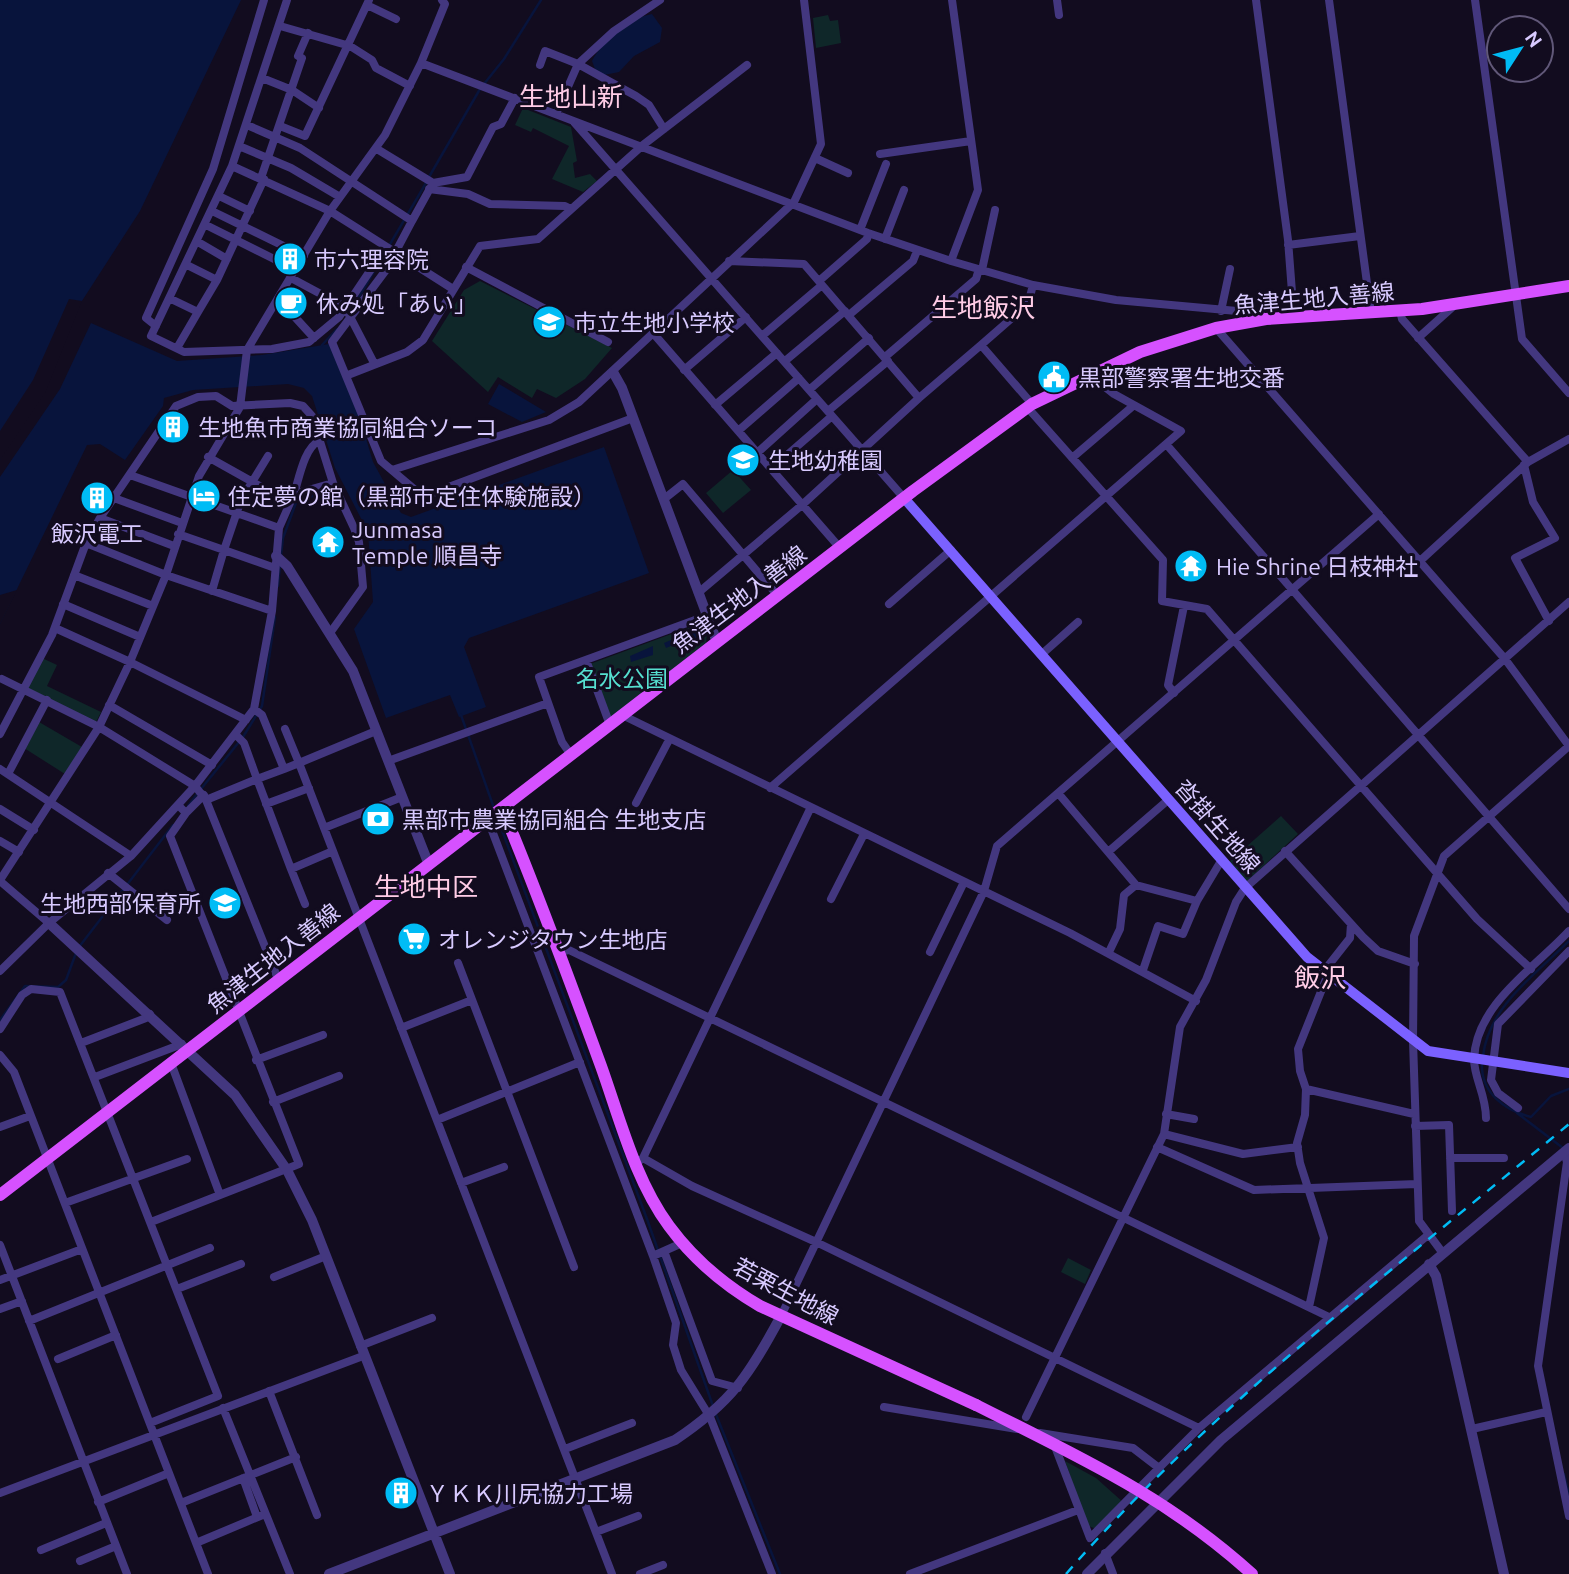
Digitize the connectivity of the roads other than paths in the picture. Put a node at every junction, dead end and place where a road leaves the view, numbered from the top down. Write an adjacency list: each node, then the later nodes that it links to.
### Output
1 (264, 0): 96 (street)
2 (287, 0): 14 (street)
3 (442, 0): 17 (street)
4 (660, 0): 18 (street)
5 (804, 0): 38 (street)
6 (952, 0): 32 (street)
7 (1057, 0): 12 (street)
8 (1256, 0): 63 (street)
9 (1329, 0): 59 (street)
10 (1475, 0): 82 (street)
11 (368, 2): 13 (street); 16 (street)
12 (1059, 15)
13 (396, 19)
14 (280, 26): 15 (street); 21 (street)
15 (308, 33): 16 (street); 23 (street)
16 (350, 46): 22 (street); 25 (street)
17 (421, 63): 22 (street); 24 (street)
18 (578, 64): 19 (street); 26 (street); 30 (street)
19 (540, 65)
20 (747, 65): 30 (street)
21 (262, 78): 23 (street); 28 (street)
22 (410, 86): 35 (street)
23 (292, 90): 25 (street); 29 (street)
24 (514, 98): 26 (street); 45 (street)
25 (318, 108): 29 (street)
26 (556, 114): 27 (street)
27 (572, 120): 33 (street); 41 (street)
28 (247, 125): 31 (street); 34 (street)
29 (280, 126): 31 (street)
30 (664, 129): 33 (street)
31 (275, 138): 37 (street); 44 (street)
32 (971, 141): 36 (street); 70 (street)
33 (643, 145): 41 (street); 49 (street)
34 (239, 146): 37 (street); 40 (street)
35 (377, 149): 44 (street); 45 (street)
36 (880, 154)
37 (268, 156): 43 (street); 48 (street)
38 (815, 158): 42 (street); 49 (street)
39 (886, 163): 58 (street)
40 (232, 166): 43 (street); 47 (street)
41 (616, 170): 50 (street); 76 (street)
42 (848, 173)
43 (262, 178): 53 (street); 54 (street)
44 (352, 180): 48 (street); 55 (street)
45 (431, 186): 50 (street); 55 (street)
46 (904, 190): 60 (street)
47 (219, 196): 52 (street); 54 (street)
48 (340, 197): 53 (street)
49 (794, 202): 58 (street); 69 (street)
50 (571, 209): 72 (street)
51 (995, 210): 74 (street)
52 (212, 211): 56 (street); 57 (street)
53 (330, 211): 64 (street); 67 (street)
54 (250, 212): 57 (street)
55 (412, 221): 66 (street)
56 (206, 225): 61 (street); 62 (street)
57 (243, 226): 61 (street); 67 (street)
58 (864, 231): 60 (street); 78 (street)
59 (1360, 236): 63 (street); 91 (street)
60 (885, 239): 65 (street)
61 (236, 240): 68 (street); 75 (street)
62 (198, 243): 68 (street); 71 (street)
63 (1288, 245): 93 (street)
64 (386, 247): 66 (street); 86 (street)
65 (917, 251): 70 (street); 90 (street)
66 (396, 253): 81 (street); 94 (street)
67 (304, 256): 75 (street)
68 (227, 259): 77 (street)
69 (729, 261): 76 (street); 78 (street)
70 (951, 261): 74 (street)
71 (187, 265): 77 (street); 83 (street)
72 (466, 267): 81 (street); 103 (street)
73 (1230, 269): 87 (street)
74 (981, 270): 79 (street); 108 (street)
75 (294, 274): 84 (street); 86 (street)
76 (711, 278): 92 (street); 98 (street)
77 (217, 280): 89 (street)
78 (820, 283): 90 (street); 99 (street)
79 (1033, 285): 87 (street); 104 (street)
80 (1569, 286): 82 (main road, 魚津生地入善線)
81 (453, 289): 110 (street)
82 (1515, 293): 85 (main road, 魚津生地入善線); 117 (street)
83 (171, 299): 89 (street); 96 (street)
84 (278, 303): 100 (street); 106 (street)
85 (1456, 304): 88 (main road, 魚津生地入善線); 102 (street)
86 (345, 307): 94 (street); 100 (street)
87 (1221, 310): 95 (street)
88 (1400, 311): 91 (main road, 魚津生地入善線); 102 (street)
89 (198, 312): 105 (street)
90 (847, 313): 101 (street); 109 (street)
91 (1371, 313): 93 (main road, 魚津生地入善線)
92 (746, 317): 99 (street); 111 (street)
93 (1294, 318): 95 (main road, 魚津生地入善線)
94 (351, 319): 110 (street); 114 (street)
95 (1266, 319): 97 (main road, 魚津生地入善線)
96 (156, 326): 105 (street)
97 (1216, 328): 113 (main road, 魚津生地入善線); 148 (street)
98 (653, 333): 111 (street); 112 (street)
99 (762, 336): 107 (street)
100 (314, 338): 106 (street)
101 (869, 338): 108 (street); 116 (street)
102 (1418, 338): 135 (street)
103 (608, 342)
104 (981, 345): 118 (street); 123 (street)
105 (177, 348): 106 (street)
106 (247, 352): 120 (street)
107 (777, 353): 109 (street); 121 (street)
108 (887, 359): 118 (street); 124 (street)
109 (785, 361): 115 (street)
110 (373, 363): 114 (street)
111 (684, 370): 121 (street)
112 (613, 372): 125 (street); 137 (street)
113 (1088, 374): 122 (street); 123 (main road, 魚津生地入善線)
114 (348, 375): 137 (street)
115 (799, 378): 116 (street); 126 (street)
116 (809, 390): 119 (street)
117 (1569, 393)
118 (919, 398): 130 (street)
119 (817, 399): 124 (street); 131 (street)
120 (241, 404): 128 (street); 133 (street); 138 (street)
121 (715, 405): 126 (street)
122 (1133, 405): 129 (street); 134 (street)
123 (1029, 406): 134 (street); 145 (main road, 魚津生地入善線)
124 (830, 414): 130 (street); 136 (street)
125 (633, 418): 137 (street); 146 (street)
126 (738, 431): 131 (street)
127 (1569, 439): 135 (street)
128 (318, 441): 140 (street); 144 (street)
129 (1166, 444): 141 (street); 165 (street)
130 (862, 450): 145 (street); 147 (street)
131 (757, 453): 136 (street)
132 (268, 456): 139 (street)
133 (208, 457): 139 (street); 142 (street)
134 (1072, 458): 141 (street)
135 (1526, 464): 161 (street); 177 (street)
136 (771, 469): 147 (street)
137 (392, 470)
138 (130, 475): 142 (street); 143 (street)
139 (251, 481): 144 (street); 149 (street)
140 (333, 483): 144 (street); 180 (street)
141 (1106, 495): 168 (street); 174 (street)
142 (191, 497): 149 (street); 151 (street)
143 (114, 498): 150 (street); 151 (street)
144 (292, 498): 152 (street)
145 (904, 498): 156 (main road, 魚津生地入善線); 158 (main road, 沓掛生地線)
146 (663, 499): 159 (street); 167 (street)
147 (802, 505): 156 (street); 159 (street)
148 (1379, 514): 161 (street); 165 (street)
149 (236, 515): 152 (street); 157 (street)
150 (100, 518): 154 (street); 155 (street)
151 (182, 523): 153 (street)
152 (279, 528): 160 (street)
153 (178, 534): 155 (street); 157 (street)
154 (86, 543): 163 (street); 164 (street)
155 (174, 546): 164 (street)
156 (840, 548): 169 (main road, 魚津生地入善線)
157 (224, 550): 162 (street); 166 (street)
158 (951, 550): 168 (main road, 沓掛生地線); 172 (street)
159 (744, 555): 167 (street); 169 (street)
160 (276, 556): 162 (street); 180 (street)
161 (1420, 561): 185 (street)
162 (275, 568): 175 (street)
163 (74, 575): 171 (street); 173 (street)
164 (166, 575): 166 (street); 173 (street)
165 (1293, 589): 182 (street); 202 (street)
166 (212, 591): 175 (street)
167 (698, 593): 176 (street)
168 (992, 595): 184 (main road, 沓掛生地線); 217 (street)
169 (778, 596): 183 (main road, 魚津生地入善線)
170 (1569, 602): 177 (street)
171 (63, 604): 179 (street); 181 (street)
172 (889, 604)
173 (153, 606): 181 (street)
174 (1184, 606): 182 (street); 190 (street)
175 (272, 611): 194 (street)
176 (706, 616): 183 (street); 186 (street)
177 (1549, 621): 185 (street)
178 (1078, 622): 184 (street)
179 (55, 628): 187 (street); 189 (street)
180 (330, 633): 200 (street)
181 (140, 637): 187 (street)
182 (1233, 641): 190 (street); 215 (street)
183 (717, 642): 195 (main road, 魚津生地入善線)
184 (1042, 654): 205 (main road, 沓掛生地線)
185 (1505, 659): 202 (street); 206 (street)
186 (586, 660): 192 (street); 197 (street)
187 (130, 662): 193 (street); 196 (street)
188 (2, 679): 189 (street)
189 (25, 689): 191 (street); 201 (street)
190 (1174, 693): 205 (street)
191 (47, 700): 198 (street); 212 (street)
192 (548, 703): 207 (street); 208 (street)
193 (109, 705): 198 (street); 210 (street)
194 (254, 709): 196 (street); 211 (street)
195 (622, 715): 197 (main road, 魚津生地入善線); 204 (street)
196 (246, 720): 203 (street)
197 (610, 725): 207 (main road, 魚津生地入善線)
198 (99, 727): 214 (street); 222 (street)
199 (285, 729): 209 (street)
200 (376, 731): 208 (street); 209 (street)
201 (0, 734)
202 (1419, 734): 215 (street); 230 (street)
203 (236, 735): 210 (street); 213 (street)
204 (669, 740): 217 (street); 223 (street)
205 (1117, 743): 218 (street); 221 (main road, 沓掛生地線)
206 (1569, 746): 230 (street)
207 (571, 755): 226 (main road, 魚津生地入善線)
208 (388, 761): 220 (street)
209 (299, 762): 211 (street); 216 (street)
210 (212, 765): 214 (street)
211 (284, 769): 213 (street)
212 (4, 772): 222 (street)
213 (257, 779): 219 (street); 224 (street)
214 (195, 786): 219 (street); 225 (street)
215 (1360, 786): 236 (street); 245 (street)
216 (309, 788): 224 (street); 232 (street)
217 (771, 788): 227 (street)
218 (1058, 793): 239 (street); 250 (street)
219 (205, 797): 229 (street); 270 (street)
220 (402, 797): 232 (street); 242 (street)
221 (1168, 800): 239 (street); 241 (main road, 沓掛生地線)
222 (51, 802): 233 (street); 240 (street)
223 (636, 803)
224 (266, 804): 243 (street)
225 (177, 805): 229 (street); 240 (street)
226 (502, 808): 231 (main road, 魚津生地入善線); 261 (main road, 若栗生地線)
227 (810, 808): 234 (street); 275 (street)
228 (0, 809): 233 (street)
229 (186, 813): 273 (street)
230 (1489, 816): 245 (street); 254 (street)
231 (488, 820): 242 (main road, 魚津生地入善線); 285 (street)
232 (324, 828): 238 (street)
233 (34, 830): 237 (street)
234 (864, 834): 247 (street); 251 (street)
235 (0, 841): 237 (street)
236 (1285, 851): 249 (street); 258 (street)
237 (19, 852): 246 (street)
238 (333, 852): 243 (street); 255 (street)
239 (1108, 852): 248 (street)
240 (131, 856): 244 (street)
241 (1221, 860): 249 (main road, 沓掛生地線); 252 (street)
242 (429, 865): 255 (main road, 魚津生地入善線)
243 (291, 869): 253 (street)
244 (108, 873): 256 (street); 257 (street)
245 (1438, 876): 265 (street); 266 (street)
246 (0, 880): 257 (street)
247 (964, 882): 250 (street); 262 (street)
248 (1136, 885): 252 (street); 263 (street)
249 (1245, 887): 269 (main road, 沓掛生地線); 272 (street)
250 (984, 891): 263 (street); 293 (street)
251 (831, 899)
252 (1197, 901): 267 (street)
253 (305, 904)
254 (1569, 909)
255 (359, 918): 270 (main road, 魚津生地入善線); 276 (street)
256 (167, 920)
257 (49, 923): 268 (street); 274 (street)
258 (1351, 924): 265 (street); 269 (street)
259 (1569, 931): 266 (street)
260 (1569, 951): 284 (street)
261 (559, 952): 275 (street); 312 (main road, 若栗生地線)
262 (930, 952)
263 (1109, 952): 267 (street)
264 (458, 963): 271 (street)
265 (1415, 964): 279 (street)
266 (1531, 969): 284 (street)
267 (1143, 970): 272 (street)
268 (0, 971)
269 (1326, 973): 279 (main road, 沓掛生地線); 290 (street)
270 (278, 979): 273 (main road, 魚津生地入善線)
271 (472, 1000): 276 (street); 291 (street)
272 (1196, 1001): 296 (street)
273 (236, 1011): 281 (main road, 魚津生地入善線); 283 (street)
274 (150, 1014): 280 (street); 281 (street)
275 (710, 1018): 293 (street); 312 (street)
276 (401, 1027): 301 (street)
277 (0, 1029): 280 (street)
278 (323, 1035): 283 (street)
279 (1413, 1041): 284 (main road, 沓掛生地線); 297 (street)
280 (81, 1043): 289 (street)
281 (185, 1047): 286 (main road, 魚津生地入善線); 289 (street); 314 (street)
282 (0, 1055): 298 (street)
283 (256, 1060): 292 (street)
284 (1484, 1061): 287 (main road, 沓掛生地線); 294 (street); 299 (street)
285 (580, 1062): 291 (street); 334 (street)
286 (171, 1063): 295 (main road, 魚津生地入善線); 320 (street)
287 (1569, 1073)
288 (339, 1076): 292 (street)
289 (95, 1077): 295 (street)
290 (1306, 1089): 297 (street); 306 (street)
291 (506, 1091): 301 (street); 338 (street)
292 (273, 1102): 314 (street)
293 (884, 1102): 323 (street); 326 (street)
294 (1518, 1108)
295 (108, 1112): 308 (main road, 魚津生地入善線); 315 (street)
296 (1166, 1114): 300 (street); 304 (street)
297 (1414, 1114): 302 (street)
298 (30, 1116): 303 (street); 308 (street)
299 (1486, 1118)
300 (1194, 1119)
301 (437, 1120): 316 (street)
302 (1415, 1126): 309 (street); 317 (street)
303 (0, 1127)
304 (1164, 1134): 305 (street); 306 (street)
305 (1157, 1147): 318 (street); 323 (street)
306 (1298, 1147): 318 (street)
307 (1566, 1150): 332 (street); 359 (street)
308 (47, 1158): 319 (main road, 魚津生地入善線); 321 (street)
309 (1450, 1158): 310 (street); 322 (street)
310 (1504, 1158)
311 (187, 1159): 315 (street)
312 (640, 1160): 326 (street); 327 (main road, 若栗生地線)
313 (504, 1167): 316 (street)
314 (287, 1170): 320 (street); 333 (street)
315 (132, 1178): 321 (street); 324 (street)
316 (461, 1183): 368 (street)
317 (1417, 1184): 318 (street); 325 (street)
318 (1306, 1190): 345 (street)
319 (0, 1195)
320 (220, 1195): 324 (street)
321 (65, 1203): 330 (street)
322 (1452, 1212)
323 (1122, 1218): 345 (street); 354 (street)
324 (151, 1222): 337 (street)
325 (1428, 1235): 332 (street); 348 (street)
326 (816, 1241): 347 (street); 354 (street)
327 (682, 1243): 331 (street); 347 (main road, 若栗生地線)
328 (0, 1244): 339 (street)
329 (210, 1248): 337 (street)
330 (82, 1249): 339 (street); 343 (street)
331 (664, 1251): 334 (street); 355 (street)
332 (1442, 1252): 336 (street)
333 (326, 1256): 340 (street); 352 (street)
334 (653, 1256): 360 (street)
335 (241, 1264): 342 (street)
336 (1429, 1264): 365 (street); 389 (street)
337 (168, 1266): 342 (street); 343 (street)
338 (574, 1267)
339 (12, 1275): 341 (street); 344 (street)
340 (274, 1277)
341 (0, 1280)
342 (177, 1289): 362 (street)
343 (100, 1294): 350 (street); 351 (street)
344 (22, 1301): 346 (street); 350 (street)
345 (1309, 1307): 348 (street)
346 (0, 1309)
347 (781, 1316): 355 (street); 403 (main road, 若栗生地線, bridge)
348 (1329, 1317): 364 (street)
349 (432, 1318): 352 (street)
350 (29, 1321): 370 (street)
351 (116, 1335): 353 (street); 362 (street)
352 (361, 1351): 356 (street); 385 (street)
353 (58, 1359)
354 (1053, 1359): 361 (street); 364 (street)
355 (738, 1388): 360 (street)
356 (270, 1391): 358 (street); 369 (street)
357 (884, 1407): 367 (street)
358 (223, 1408): 366 (street); 373 (street)
359 (1546, 1412): 365 (street); 382 (street)
360 (710, 1417): 374 (street); 399 (street)
361 (1026, 1417)
362 (150, 1423): 366 (street)
363 (632, 1423): 368 (street)
364 (1199, 1427): 371 (street)
365 (1472, 1429): 404 (street)
366 (154, 1434): 370 (street); 372 (street)
367 (1051, 1435): 371 (street); 378 (street)
368 (565, 1449): 374 (street)
369 (296, 1457): 373 (street); 380 (street)
370 (82, 1462): 375 (street); 376 (street)
371 (1159, 1468): 378 (street)
372 (169, 1473): 376 (street); 377 (street)
373 (246, 1477): 377 (street); 379 (street)
374 (576, 1479): 384 (street); 385 (street)
375 (0, 1493)
376 (98, 1502): 383 (street)
377 (181, 1503): 386 (street)
378 (1078, 1510): 400 (street)
379 (261, 1515): 386 (street); 394 (street)
380 (317, 1515)
381 (638, 1516): 384 (street)
382 (1569, 1516)
383 (106, 1523): 387 (street); 388 (street)
384 (596, 1532): 397 (street)
385 (434, 1534): 395 (street); 396 (street)
386 (196, 1543): 393 (street)
387 (116, 1546): 390 (street); 392 (street)
388 (41, 1550)
389 (1105, 1553): 401 (street); 402 (street)
390 (80, 1561)
391 (663, 1565): 398 (street)
392 (127, 1574)
393 (208, 1574)
394 (290, 1574)
395 (330, 1574)
396 (450, 1574)
397 (612, 1574)
398 (640, 1574)
399 (772, 1574)
400 (910, 1574)
401 (1087, 1574)
402 (1113, 1574)
403 (1252, 1574)
404 (1504, 1574)

